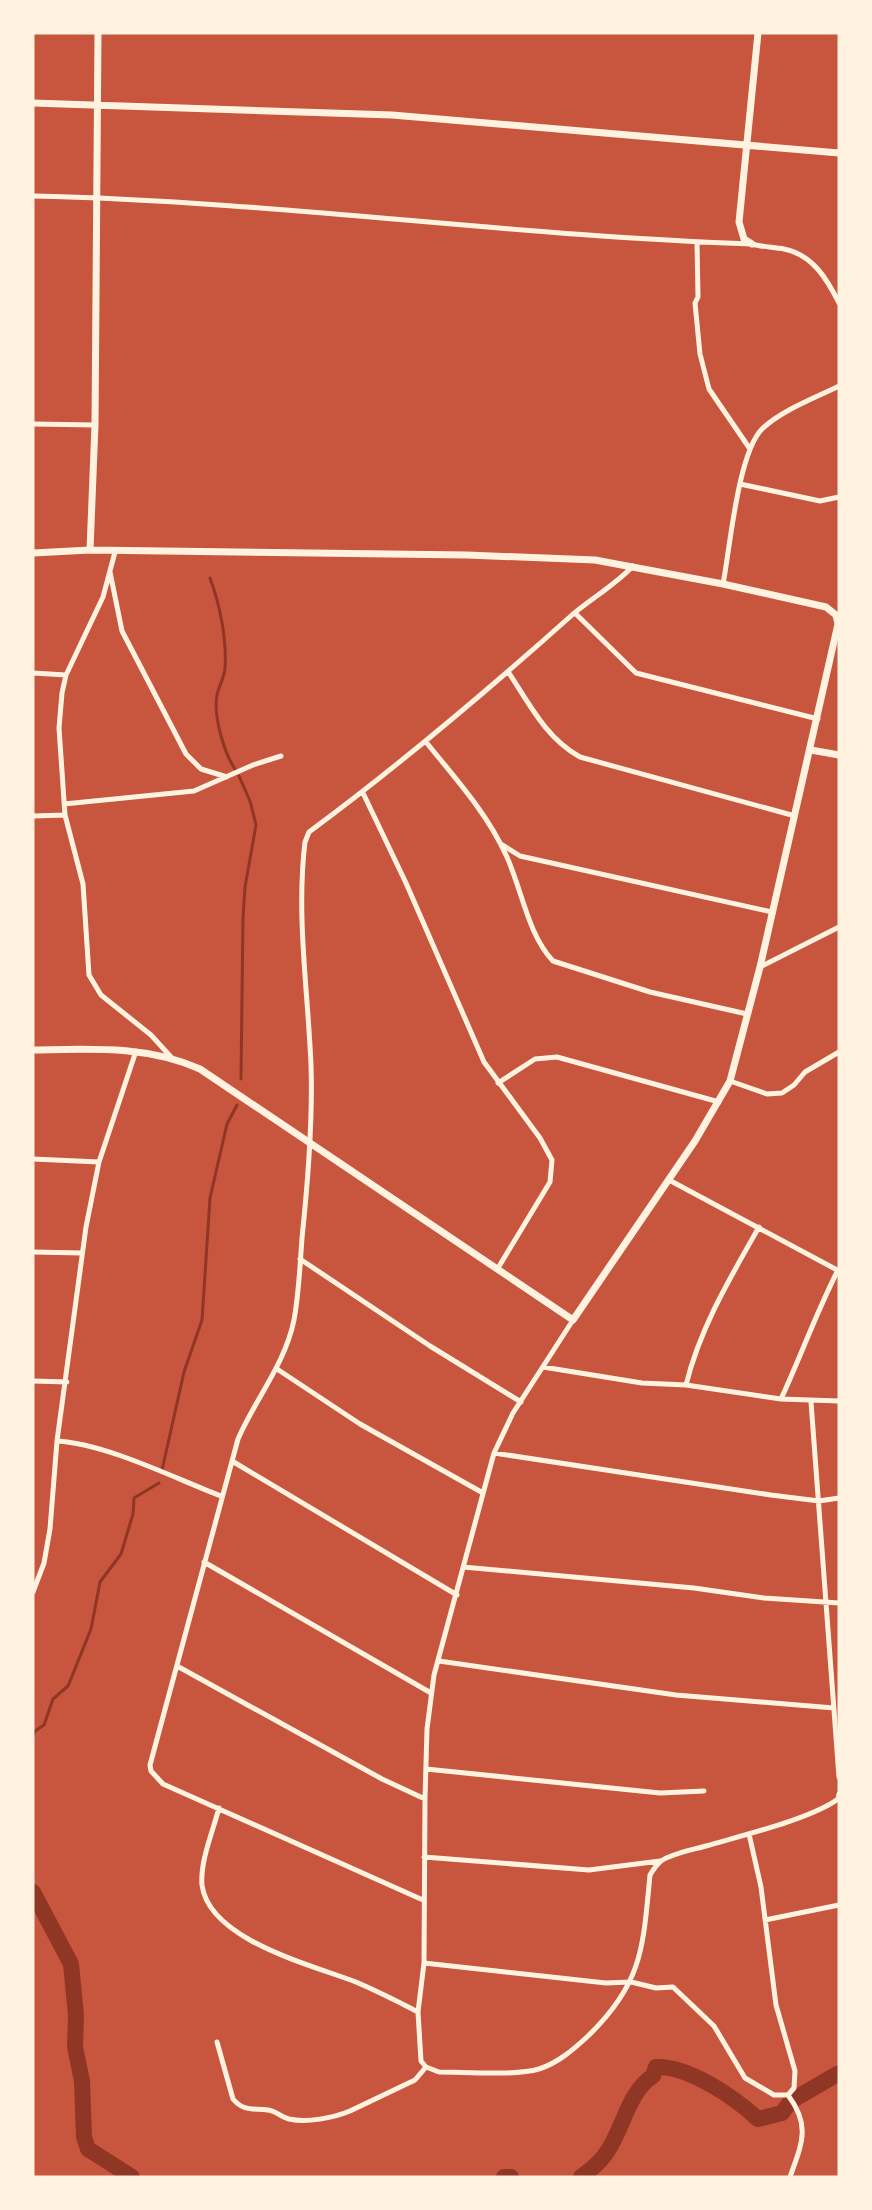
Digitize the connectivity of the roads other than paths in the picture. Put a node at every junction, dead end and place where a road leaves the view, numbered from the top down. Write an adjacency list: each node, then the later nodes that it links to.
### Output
1 (98, 33): 4 (street)
2 (758, 33): 5 (street)
3 (33, 103): 4 (street)
4 (97, 105): 5 (street); 8 (street)
5 (748, 145): 6 (street); 10 (street)
6 (839, 153)
7 (33, 196): 8 (street)
8 (98, 197): 9 (street); 14 (street)
9 (697, 242): 10 (street); 15 (street)
10 (752, 244): 11 (street)
11 (839, 303)
12 (839, 386): 15 (street)
13 (33, 424): 14 (street)
14 (94, 425): 18 (street)
15 (750, 449): 16 (street)
16 (740, 484): 17 (street); 23 (street)
17 (839, 497)
18 (90, 550): 19 (street); 20 (street)
19 (115, 552): 21 (street); 22 (street)
20 (33, 553)
21 (633, 566): 23 (street); 24 (street)
22 (110, 567): 28 (street); 34 (street)
23 (723, 584): 25 (street)
24 (575, 613): 27 (street); 29 (street)
25 (838, 614): 29 (street)
26 (33, 673): 28 (street)
27 (509, 673): 30 (street); 39 (street)
28 (66, 675): 36 (street)
29 (818, 719): 31 (street)
30 (426, 742): 35 (street); 40 (street)
31 (811, 750): 32 (street); 39 (street)
32 (839, 755)
33 (281, 756): 34 (street)
34 (227, 777): 36 (street)
35 (363, 793): 50 (street); 52 (street)
36 (64, 804): 37 (street)
37 (65, 815): 38 (street); 48 (street)
38 (33, 816)
39 (795, 816): 41 (street)
40 (500, 843): 41 (street); 44 (street)
41 (772, 912): 43 (street)
42 (839, 927): 43 (street)
43 (760, 967): 44 (street)
44 (747, 1014): 49 (street)
45 (33, 1050): 46 (street)
46 (136, 1051): 48 (street); 54 (street)
47 (839, 1052): 49 (street)
48 (171, 1058): 52 (street)
49 (730, 1081): 51 (street)
50 (498, 1083): 51 (street); 60 (street)
51 (719, 1102): 55 (street)
52 (308, 1140): 59 (street); 60 (street)
53 (33, 1159): 54 (street)
54 (99, 1162): 58 (street)
55 (669, 1180): 56 (street); 62 (street)
56 (759, 1227): 61 (street); 67 (street)
57 (33, 1252): 58 (street)
58 (82, 1253): 66 (street)
59 (300, 1259): 64 (street); 70 (street)
60 (498, 1268): 62 (street)
61 (839, 1270): 68 (street)
62 (573, 1320): 63 (street)
63 (543, 1367): 67 (street); 70 (street)
64 (277, 1369): 74 (street); 75 (street)
65 (33, 1381): 66 (street)
66 (67, 1382): 72 (street)
67 (686, 1385): 68 (street)
68 (781, 1399): 71 (street)
69 (839, 1401): 71 (street)
70 (521, 1402): 73 (street)
71 (811, 1402): 78 (street)
72 (57, 1441): 76 (street); 81 (street)
73 (494, 1454): 75 (street); 78 (street)
74 (232, 1461): 76 (street); 82 (street)
75 (483, 1493): 80 (street)
76 (221, 1496): 79 (street)
77 (839, 1498): 78 (street)
78 (819, 1501): 83 (street)
79 (204, 1562): 86 (street); 87 (street)
80 (463, 1567): 82 (street); 83 (street)
81 (33, 1592)
82 (457, 1595): 85 (street)
83 (825, 1602): 84 (street); 88 (street)
84 (839, 1603)
85 (439, 1661): 87 (street); 88 (street)
86 (177, 1666): 93 (street); 94 (street)
87 (431, 1693): 89 (street)
88 (834, 1708): 90 (street)
89 (426, 1769): 91 (street); 93 (street)
90 (839, 1778)
91 (704, 1791)
92 (839, 1797): 95 (street)
93 (425, 1799): 96 (street)
94 (219, 1808): 98 (street); 103 (street)
95 (749, 1834): 97 (street); 100 (street)
96 (424, 1857): 97 (street); 98 (street)
97 (662, 1860): 102 (street)
98 (423, 1900): 101 (street)
99 (839, 1905): 100 (street)
100 (765, 1920): 106 (street)
101 (424, 1963): 102 (street); 103 (street)
102 (631, 1982): 105 (street); 106 (street)
103 (418, 2012): 105 (street)
104 (217, 2042): 105 (street)
105 (426, 2067)
106 (789, 2096): 107 (street)
107 (790, 2177)

